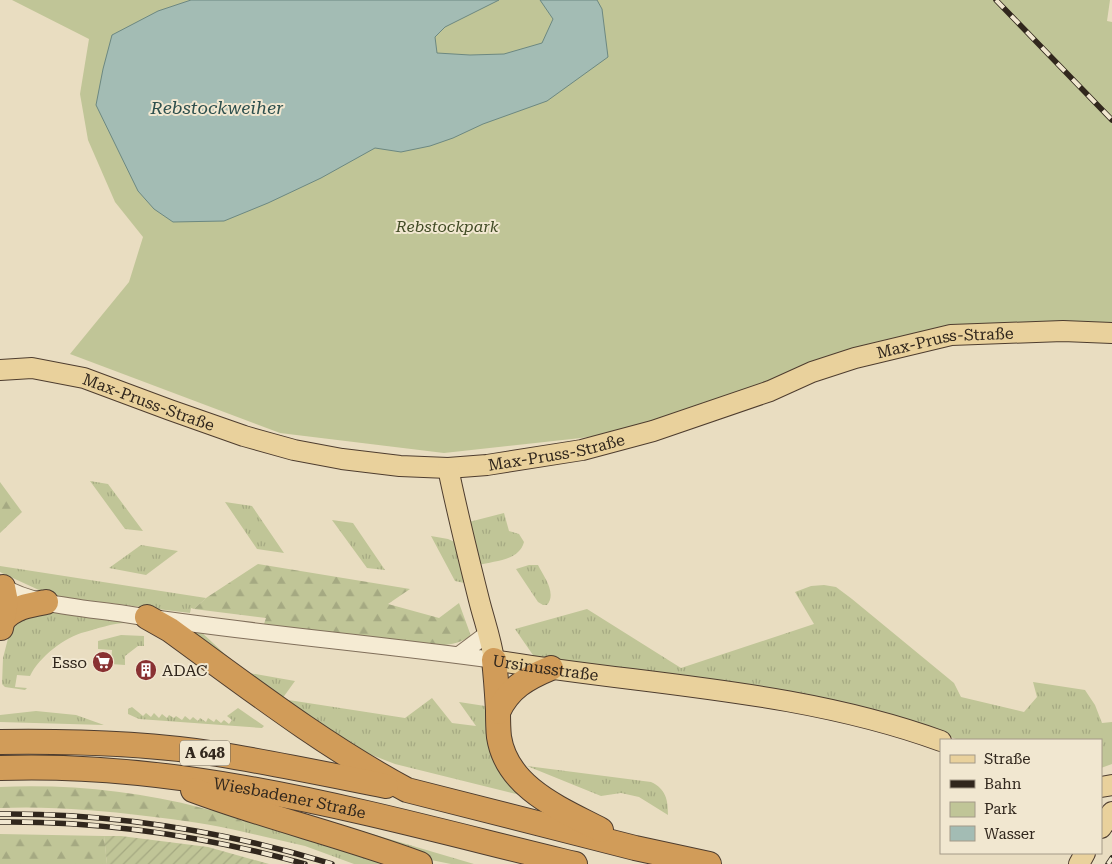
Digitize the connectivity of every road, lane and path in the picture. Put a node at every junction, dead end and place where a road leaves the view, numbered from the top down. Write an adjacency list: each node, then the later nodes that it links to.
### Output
1 (1112, 333): 3 (main road, Max-Pruss-Straße)
2 (0, 370): 3 (main road, Max-Pruss-Straße)
3 (448, 468): 8 (main road)
4 (1, 586): 5 (street, Ursinusstraße); 7 (highway)
5 (46, 602): 6 (street, Ursinusstraße); 7 (highway)
6 (147, 617): 8 (street, Ursinusstraße); 15 (highway)
7 (1, 625)
8 (478, 653): 9 (main road, Ursinusstraße); 10 (highway)
9 (550, 668): 10 (highway); 11 (main road, Ursinusstraße)
10 (498, 718): 17 (highway)
11 (940, 741)
12 (0, 742): 15 (highway, Wiesbadener Straße / A 648)
13 (0, 768): 14 (highway, Wiesbadener Straße / A 648)
14 (139, 772): 16 (highway, Wiesbadener Straße / A 648); 18 (highway)
15 (407, 790): 17 (highway, A 648)
16 (388, 818): 19 (highway); 20 (highway, Wiesbadener Straße / A 648)
17 (635, 848): 21 (highway, A 648)
18 (420, 864)
19 (506, 864)
20 (576, 864)
21 (709, 864)

